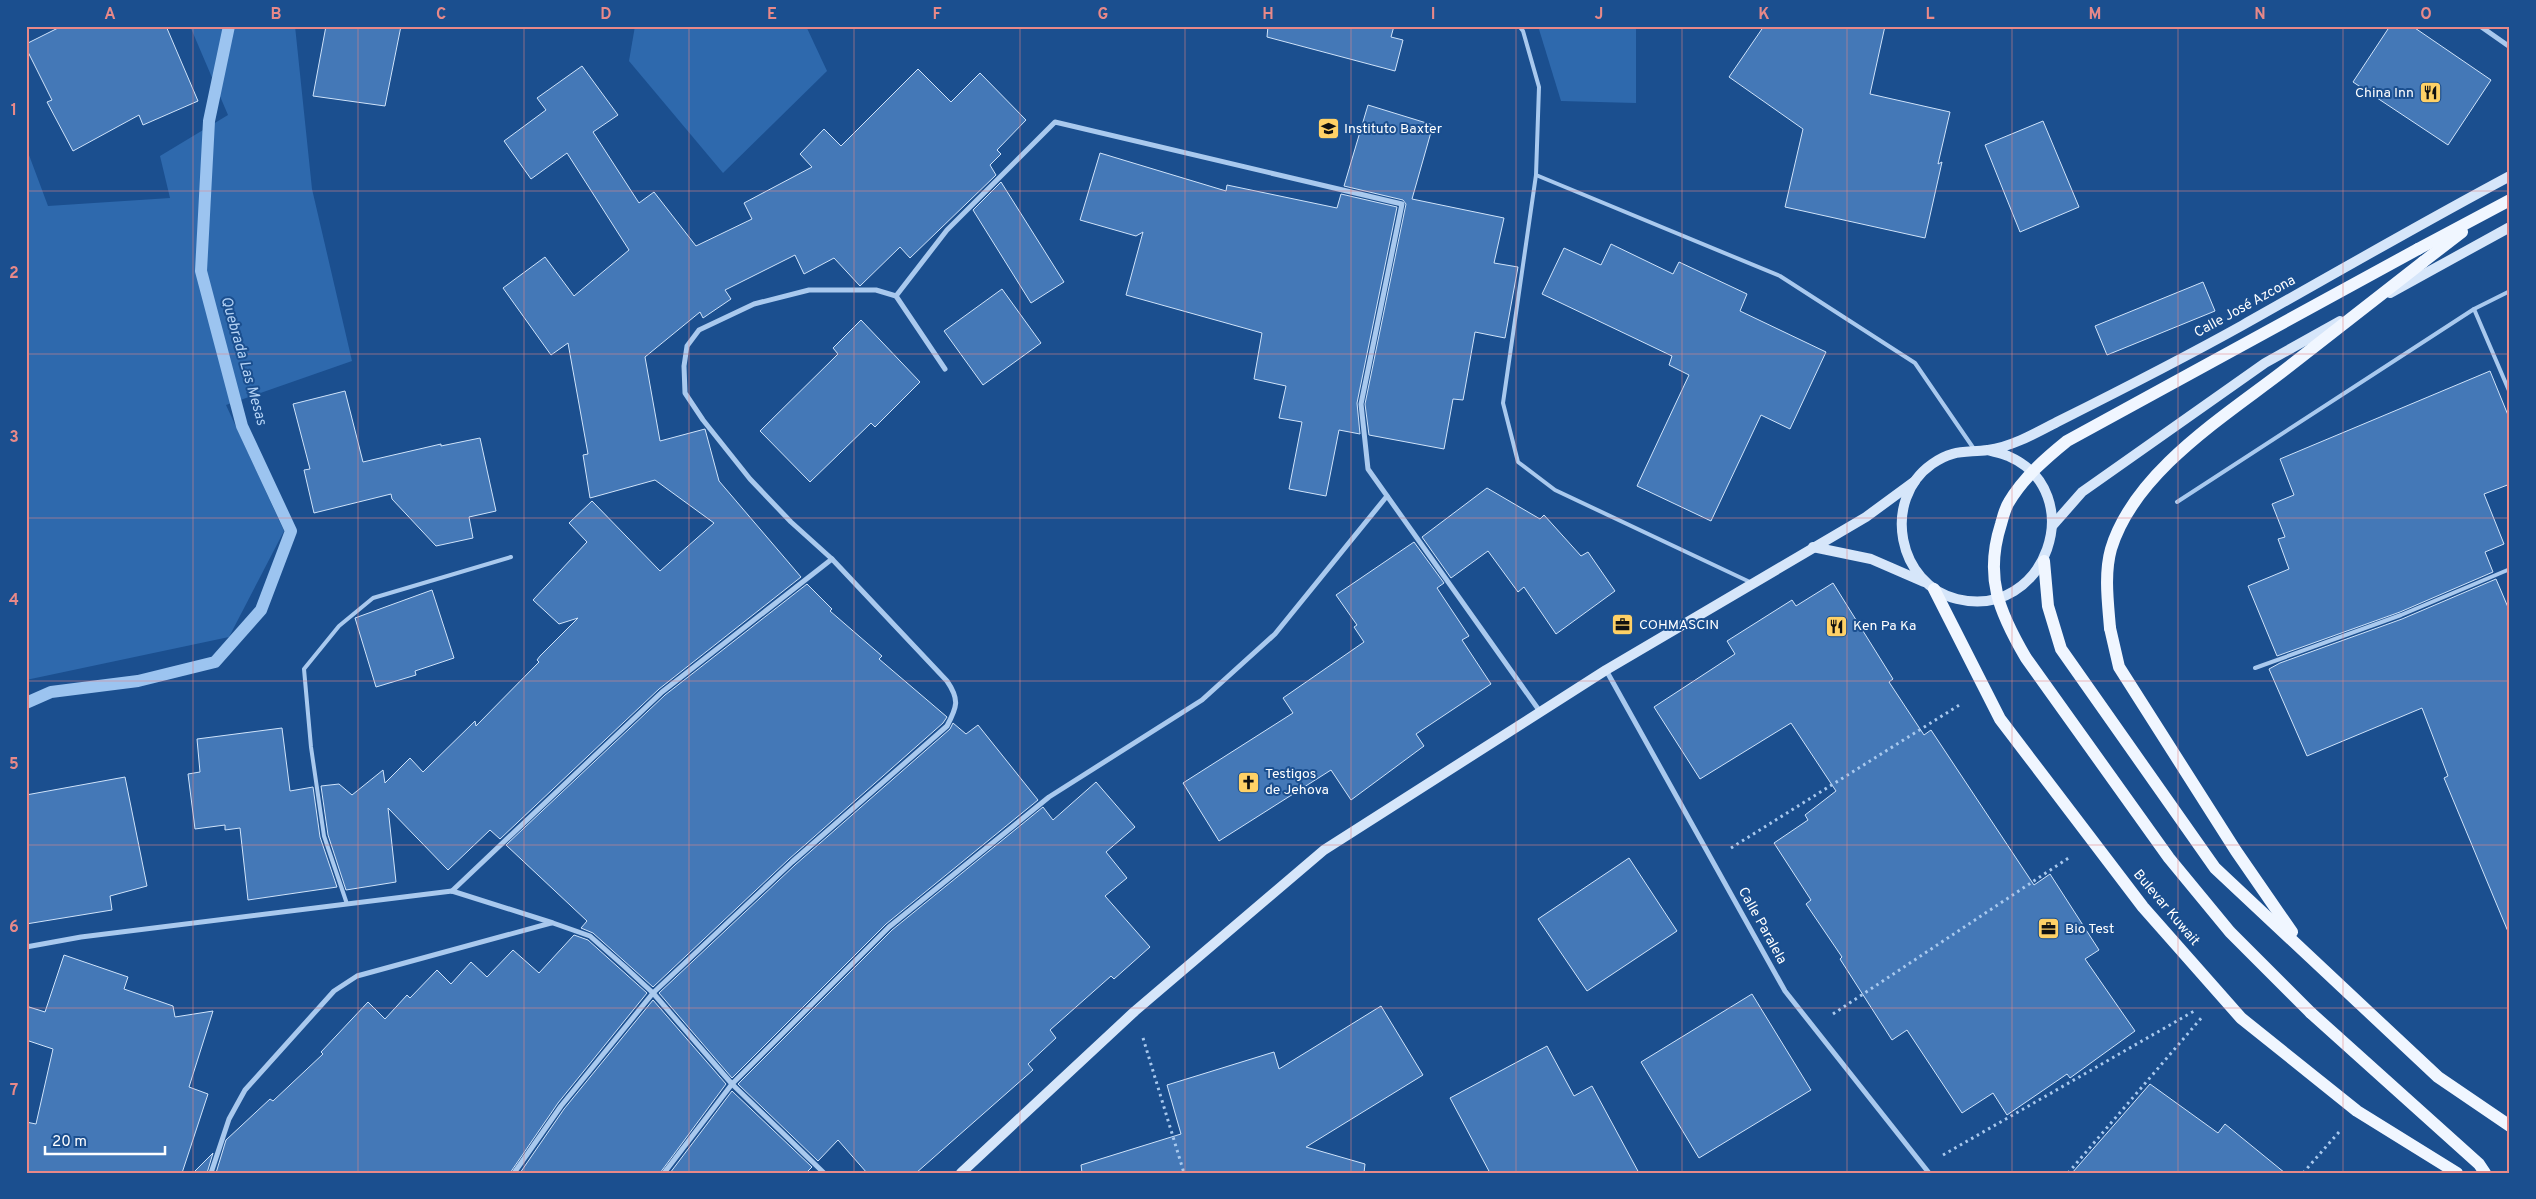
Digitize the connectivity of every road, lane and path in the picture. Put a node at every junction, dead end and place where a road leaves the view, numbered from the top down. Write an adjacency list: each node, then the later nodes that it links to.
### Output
1 (1519, 26): 4 (lane)
2 (2480, 26): 3 (street)
3 (2510, 46)
4 (1536, 175): 14 (lane); 25 (lane)
5 (2510, 176): 15 (main road, Calle José Azcona)
6 (2510, 200): 7 (main road)
7 (2494, 207): 37 (main road, bridge); 56 (main road, bridge)
8 (2510, 227): 19 (main road)
9 (2510, 291): 11 (lane)
10 (896, 296): 12 (street); 17 (street); 22 (street)
11 (2474, 309): 13 (lane); 18 (lane)
12 (945, 369)
13 (2510, 393)
14 (1974, 450): 15 (main road); 16 (main road)
15 (1988, 450): 19 (main road)
16 (1915, 481): 20 (main road); 26 (main road)
17 (1387, 496): 30 (street); 42 (street)
18 (2177, 502)
19 (2053, 525): 23 (main road)
20 (1813, 547): 25 (main road); 26 (main road)
21 (511, 557): 34 (lane)
22 (832, 559): 33 (street); 38 (street)
23 (2044, 561): 26 (main road); 37 (main road)
24 (2510, 570): 27 (lane)
25 (1752, 583): 28 (main road)
26 (1929, 586): 29 (main road, Bulevar Kuwait)
27 (2255, 668)
28 (1606, 670): 30 (main road); 32 (street, Calle Paralela)
29 (1985, 689): 31 (main road, Bulevar Kuwait); 32 (path)
30 (1541, 713): 40 (main road)
31 (2093, 841): 39 (main road, Bulevar Kuwait); 41 (path)
32 (1712, 860): 41 (street, Calle Paralela)
33 (452, 891): 34 (street); 35 (street)
34 (347, 904): 36 (street)
35 (553, 923): 38 (street); 46 (street)
36 (26, 947)
37 (2306, 952): 44 (main road)
38 (652, 994): 42 (street); 47 (street)
39 (2221, 996): 43 (main road, Bulevar Kuwait); 45 (path); 53 (path)
40 (1135, 1011): 50 (main road); 51 (path)
41 (1813, 1027): 45 (street, Calle Paralela)
42 (732, 1084): 48 (street); 49 (street)
43 (2357, 1111): 54 (path); 55 (main road, Bulevar Kuwait)
44 (2510, 1126)
45 (1923, 1166): 52 (street, Calle Paralela)
46 (211, 1173)
47 (514, 1173)
48 (664, 1173)
49 (824, 1173)
50 (962, 1173)
51 (1184, 1173)
52 (1929, 1173)
53 (2068, 1173)
54 (2303, 1173)
55 (2457, 1173)
56 (2485, 1173)

